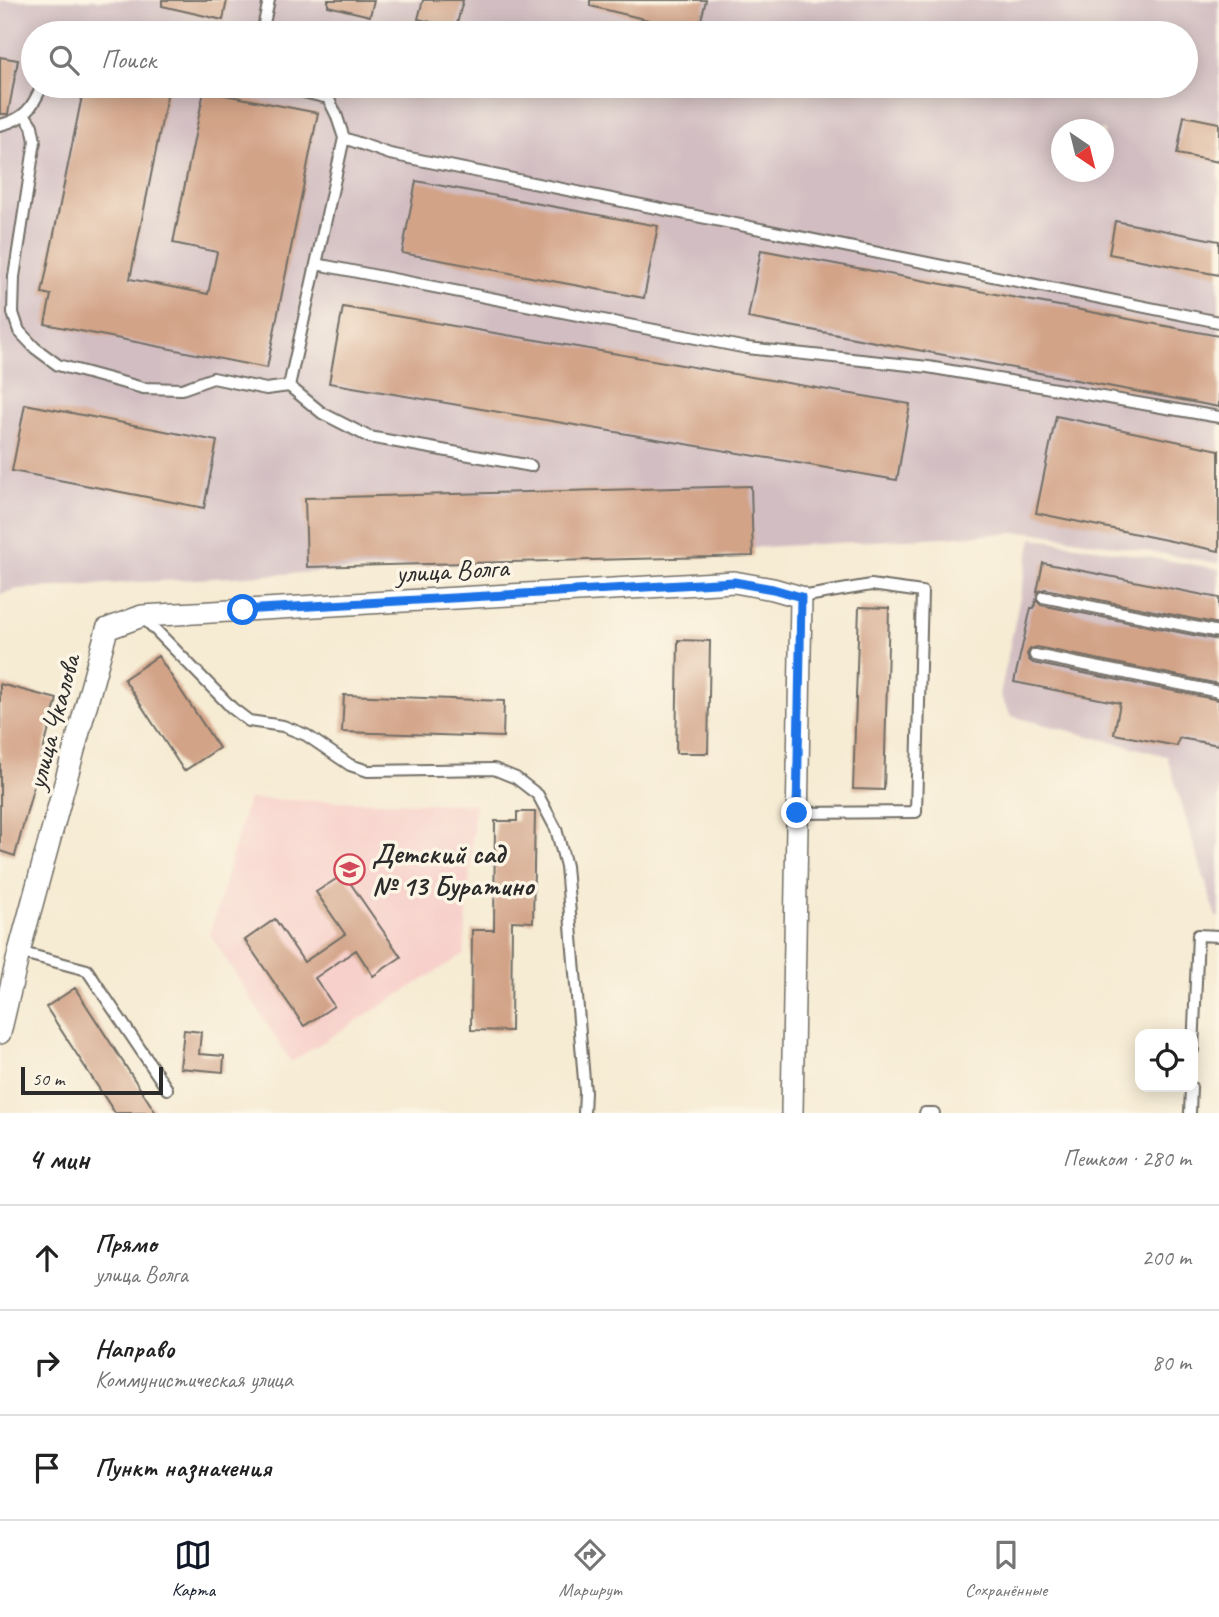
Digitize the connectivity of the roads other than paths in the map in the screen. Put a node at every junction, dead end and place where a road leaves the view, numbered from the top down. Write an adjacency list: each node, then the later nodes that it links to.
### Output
1 (269, 0): 2 (lane)
2 (265, 21)
3 (37, 98): 5 (lane)
4 (328, 98): 7 (lane)
5 (24, 114): 6 (lane); 10 (lane)
6 (0, 125)
7 (344, 138): 8 (lane); 9 (lane)
8 (316, 264): 10 (lane); 11 (lane)
9 (1219, 322)
10 (289, 386): 12 (lane)
11 (1219, 417)
12 (531, 466)
13 (801, 597): 15 (street, улица Волга); 20 (street); 20 (lane)
14 (1043, 597): 17 (lane)
15 (142, 616): 16 (street, улица Волга); 27 (lane)
16 (107, 629): 22 (street, улица Чкалова)
17 (1219, 632)
18 (1035, 655): 19 (lane)
19 (1219, 692)
20 (797, 813): 28 (street)
21 (1219, 936): 23 (lane)
22 (19, 952): 24 (street, улица Чкалова); 25 (lane)
23 (1194, 1029)
24 (0, 1033)
25 (167, 1089)
26 (1191, 1092): 31 (lane)
27 (584, 1113)
28 (792, 1113)
29 (925, 1113): 30 (lane)
30 (934, 1113)
31 (1190, 1113)

